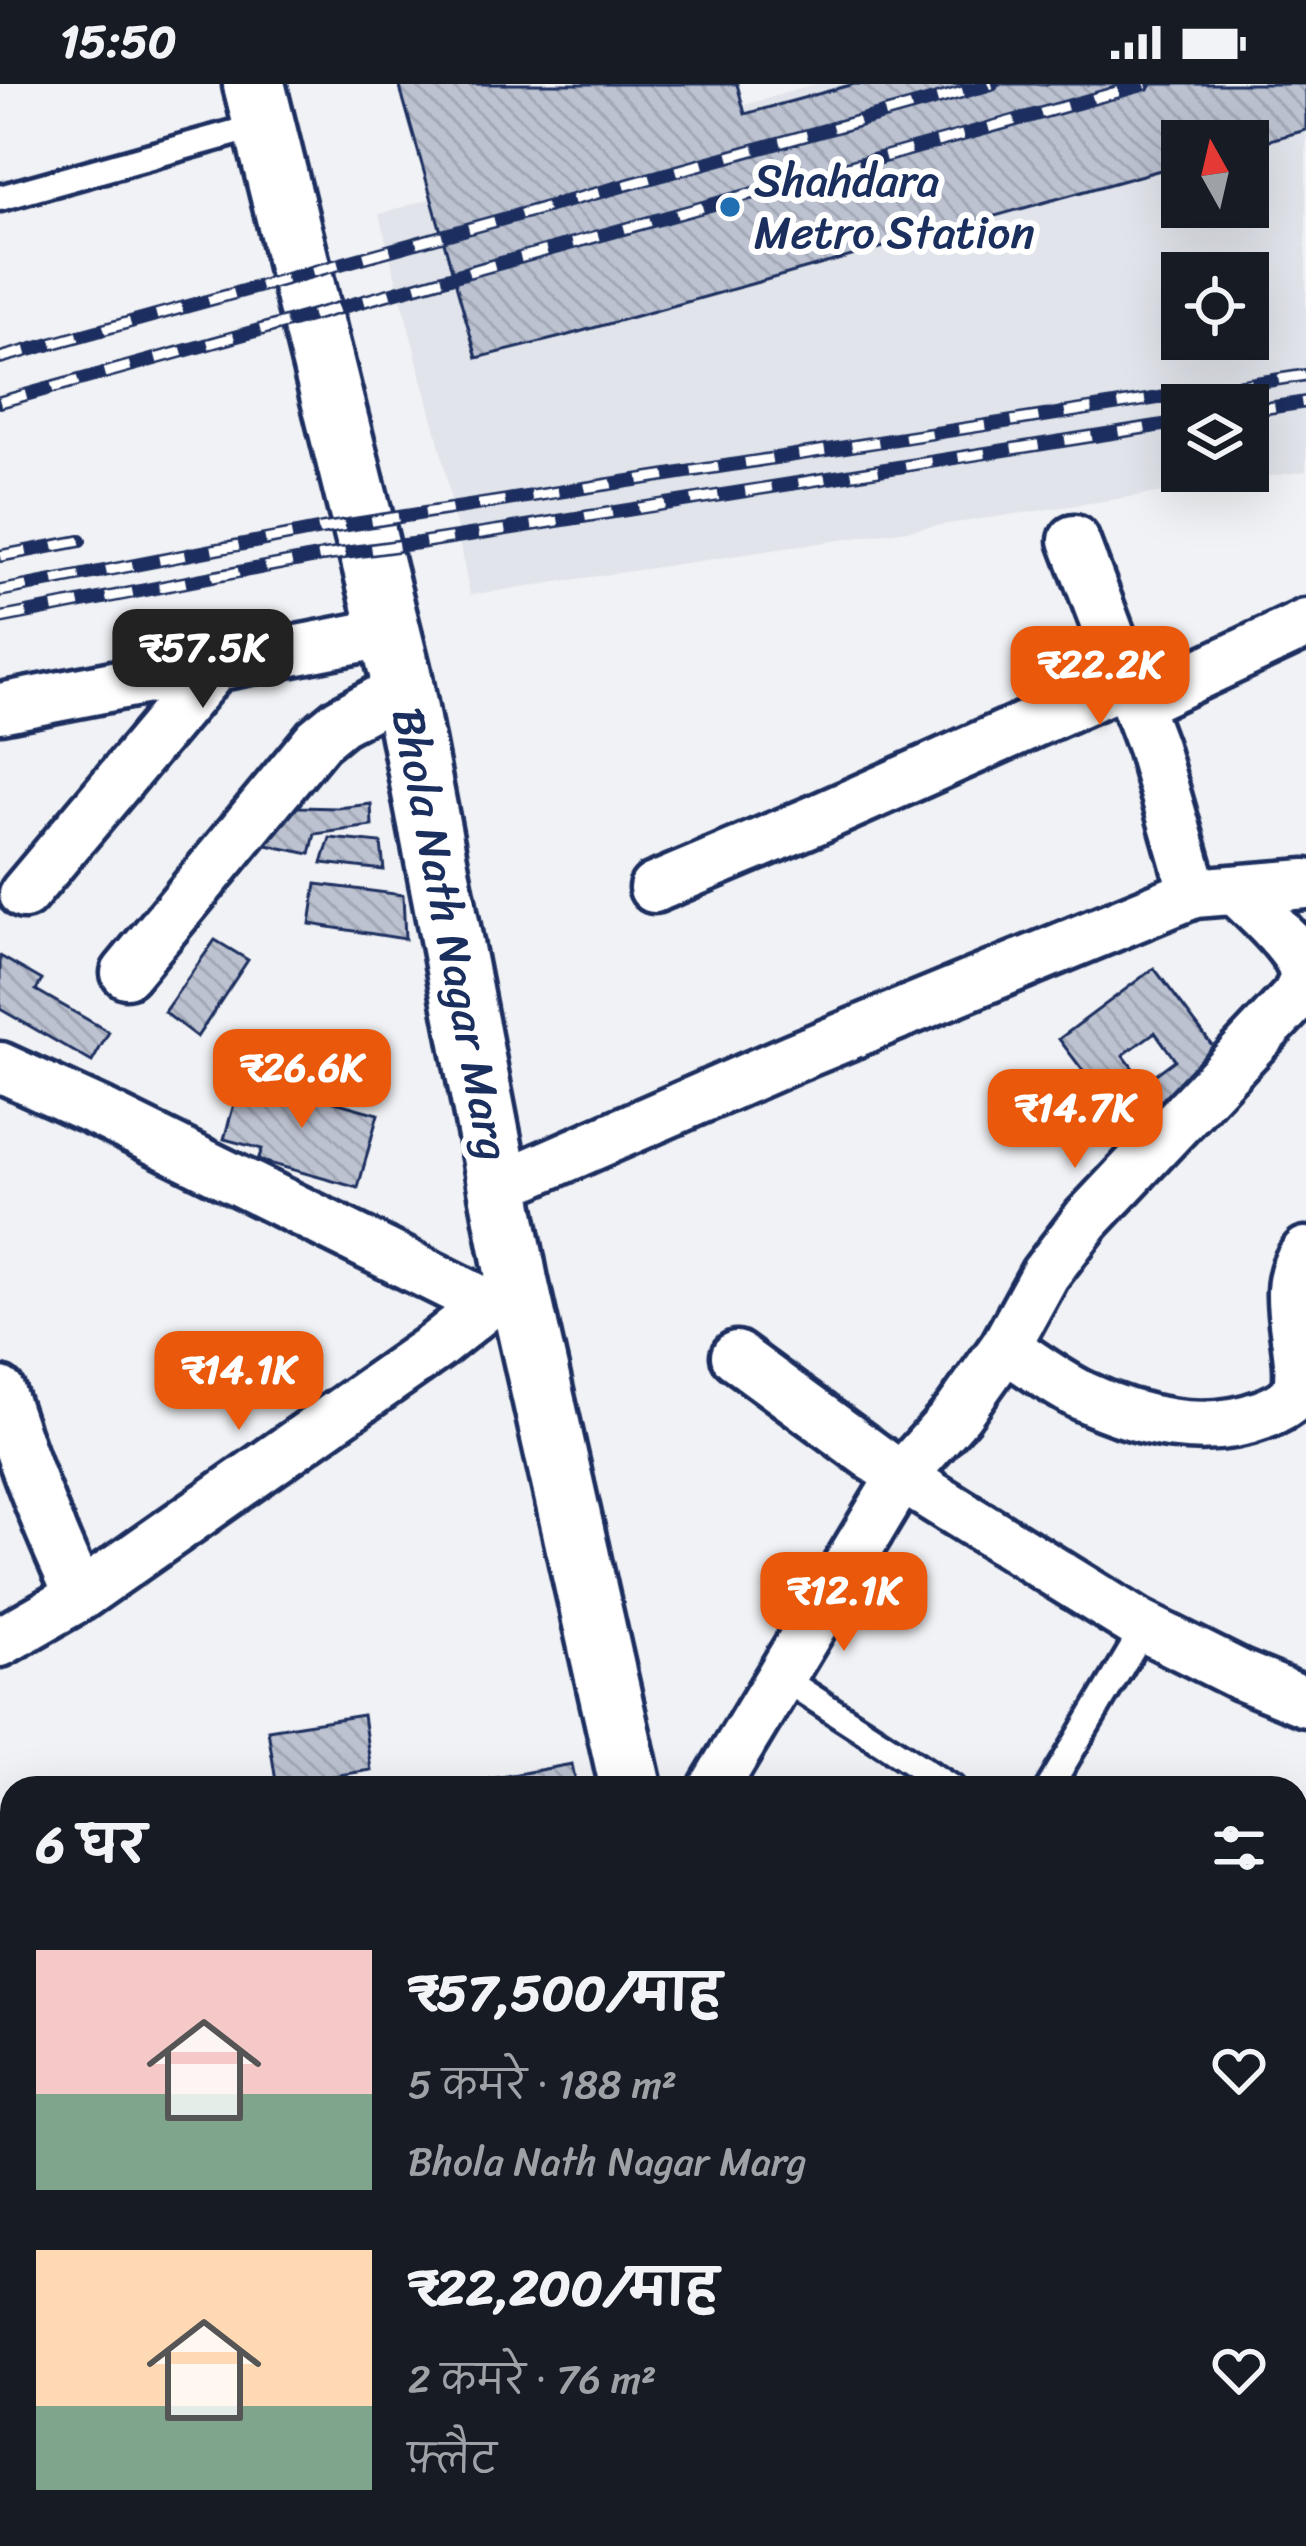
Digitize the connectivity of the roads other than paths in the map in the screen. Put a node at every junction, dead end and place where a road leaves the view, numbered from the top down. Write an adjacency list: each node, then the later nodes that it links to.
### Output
1 (259, 104): 2 (lane); 5 (street, Bhola Nath Nagar Marg)
2 (0, 198)
3 (1074, 540): 7 (street)
4 (1306, 624): 7 (street)
5 (396, 660): 6 (street); 13 (street); 15 (street, Bhola Nath Nagar Marg)
6 (216, 665): 8 (street); 12 (street)
7 (1132, 692): 10 (street); 11 (street)
8 (0, 708)
9 (1306, 884): 11 (street)
10 (654, 888)
11 (1215, 891): 15 (street); 18 (street)
12 (24, 894)
13 (126, 973)
14 (0, 1067): 17 (street)
15 (500, 1186): 17 (street, Bhola Nath Nagar Marg)
16 (1306, 1252): 18 (street)
17 (502, 1293): 22 (street); 27 (street, Bhola Nath Nagar Marg)
18 (1004, 1347): 21 (street)
19 (736, 1356): 21 (street)
20 (0, 1392): 22 (street)
21 (901, 1477): 23 (street); 25 (street)
22 (80, 1597): 24 (street)
23 (1145, 1627): 26 (street); 30 (lane)
24 (0, 1642)
25 (781, 1677): 28 (street); 29 (lane)
26 (1306, 1702)
27 (628, 1776)
28 (721, 1776)
29 (934, 1776)
30 (1055, 1776)

